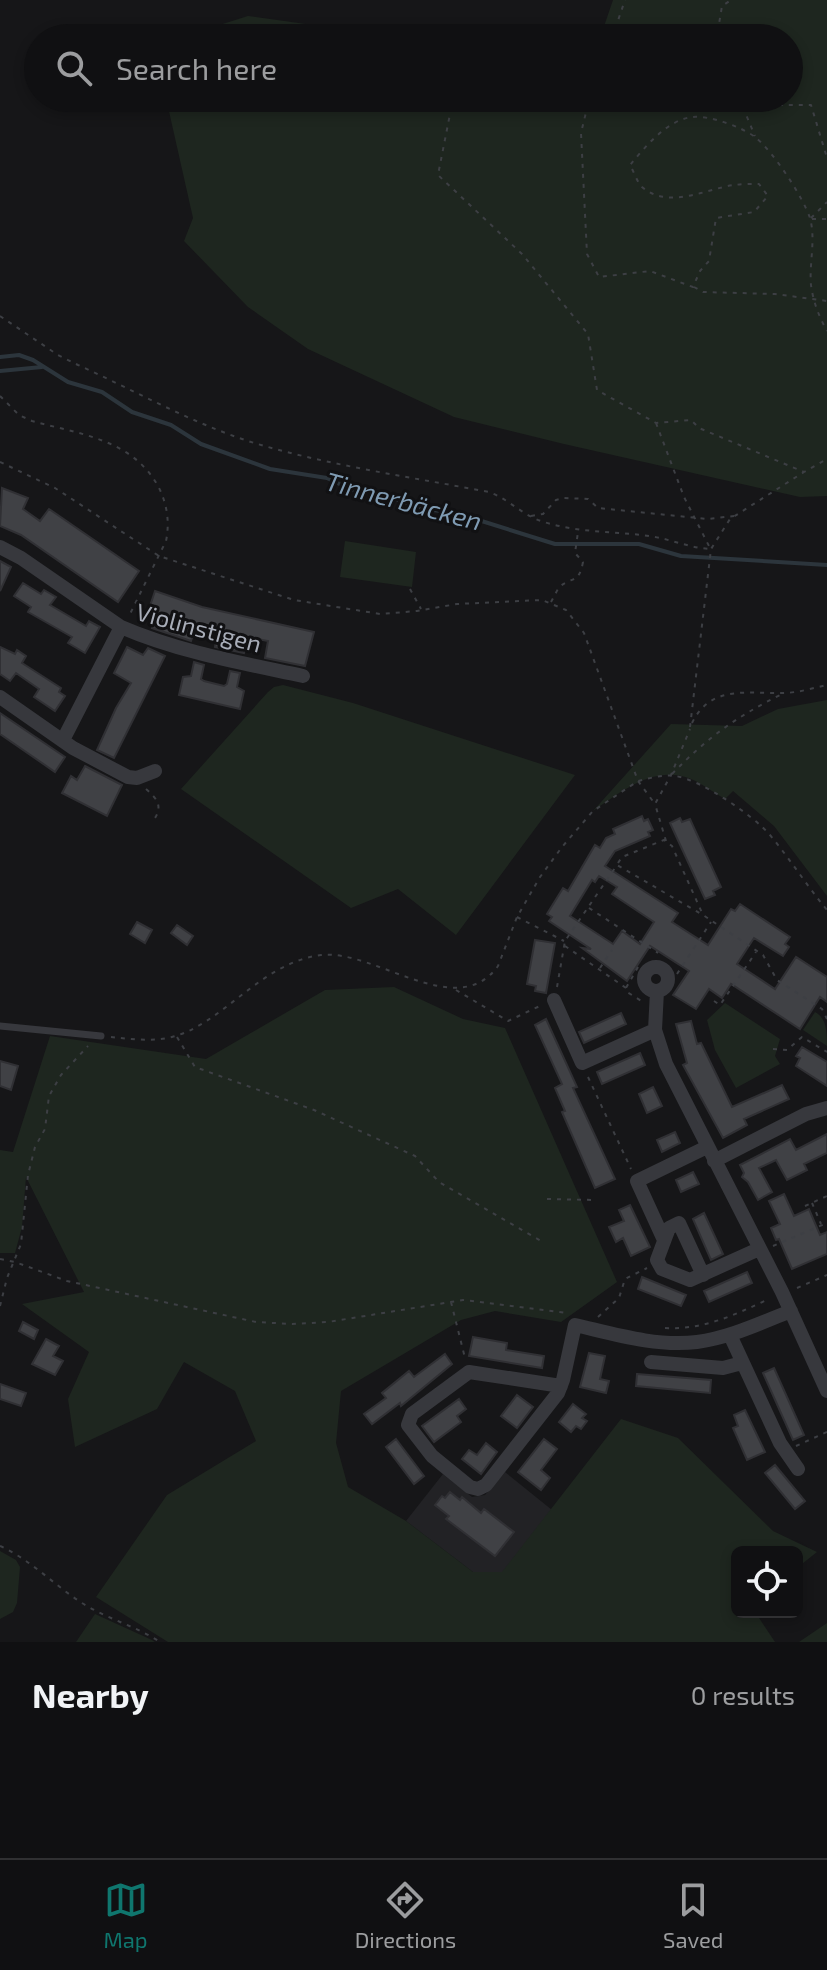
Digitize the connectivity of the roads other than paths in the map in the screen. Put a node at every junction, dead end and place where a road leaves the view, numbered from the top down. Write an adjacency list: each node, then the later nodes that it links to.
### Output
1 (0, 547): 2 (street)
2 (121, 627): 3 (street, Violinstigen); 5 (street, Violinstigen)
3 (303, 676)
4 (0, 697): 5 (street)
5 (63, 740): 6 (street)
6 (148, 774)
7 (656, 998): 10 (street)
8 (554, 1000): 10 (street)
9 (0, 1026): 11 (lane)
10 (655, 1030): 13 (street)
11 (101, 1036)
12 (827, 1108): 13 (street)
13 (711, 1154): 14 (street); 15 (street)
14 (664, 1240): 16 (street); 16 (street)
15 (760, 1250): 16 (street); 17 (street)
16 (703, 1275)
17 (791, 1311): 18 (street); 22 (street)
18 (730, 1335): 20 (street); 21 (street)
19 (651, 1362): 20 (street)
20 (742, 1363): 23 (street)
21 (561, 1386): 21 (street)
22 (827, 1391)
23 (798, 1469)

